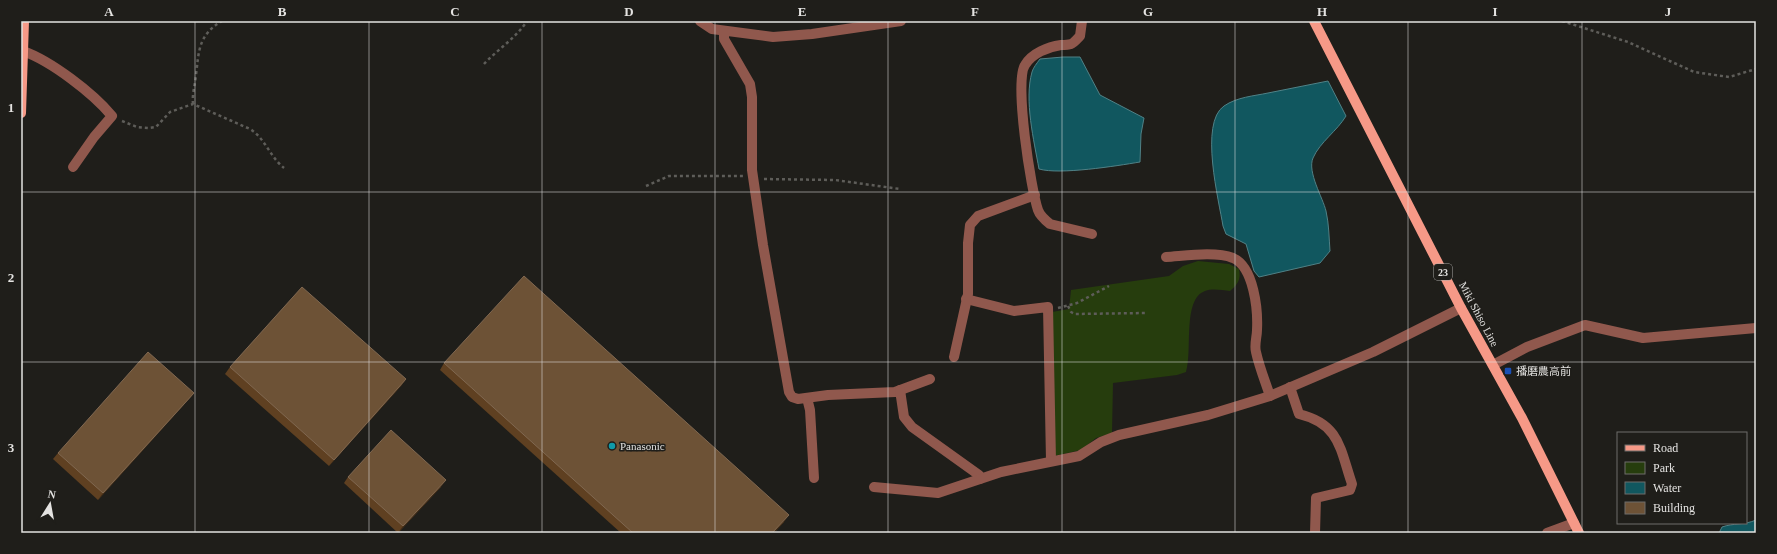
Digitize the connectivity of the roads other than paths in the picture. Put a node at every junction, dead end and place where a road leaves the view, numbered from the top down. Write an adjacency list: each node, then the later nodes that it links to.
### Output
1 (24, 21): 7 (main road)
2 (700, 21): 6 (street)
3 (901, 21): 6 (street)
4 (1082, 21): 10 (street)
5 (1314, 21): 14 (main road, Miki Shiso Line / 23)
6 (724, 31): 22 (street)
7 (23, 51): 8 (main road); 9 (street)
8 (21, 113)
9 (73, 167)
10 (1035, 195): 11 (street); 13 (street)
11 (1092, 234)
12 (1166, 256): 21 (street)
13 (966, 299): 16 (street); 23 (street)
14 (1461, 308): 17 (main road, Miki Shiso Line / 23); 19 (street)
15 (1756, 328): 17 (street)
16 (954, 357)
17 (1493, 365): 27 (main road, Miki Shiso Line / 23)
18 (930, 379): 20 (street)
19 (1290, 388): 21 (street); 28 (street)
20 (900, 390): 22 (street); 25 (street)
21 (1270, 396): 23 (street)
22 (807, 398): 24 (street)
23 (1051, 461): 25 (street)
24 (814, 478)
25 (980, 479): 26 (street)
26 (874, 487)
27 (1574, 523): 29 (street); 30 (main road, Miki Shiso Line / 23)
28 (1315, 533)
29 (1547, 533)
30 (1579, 533)

